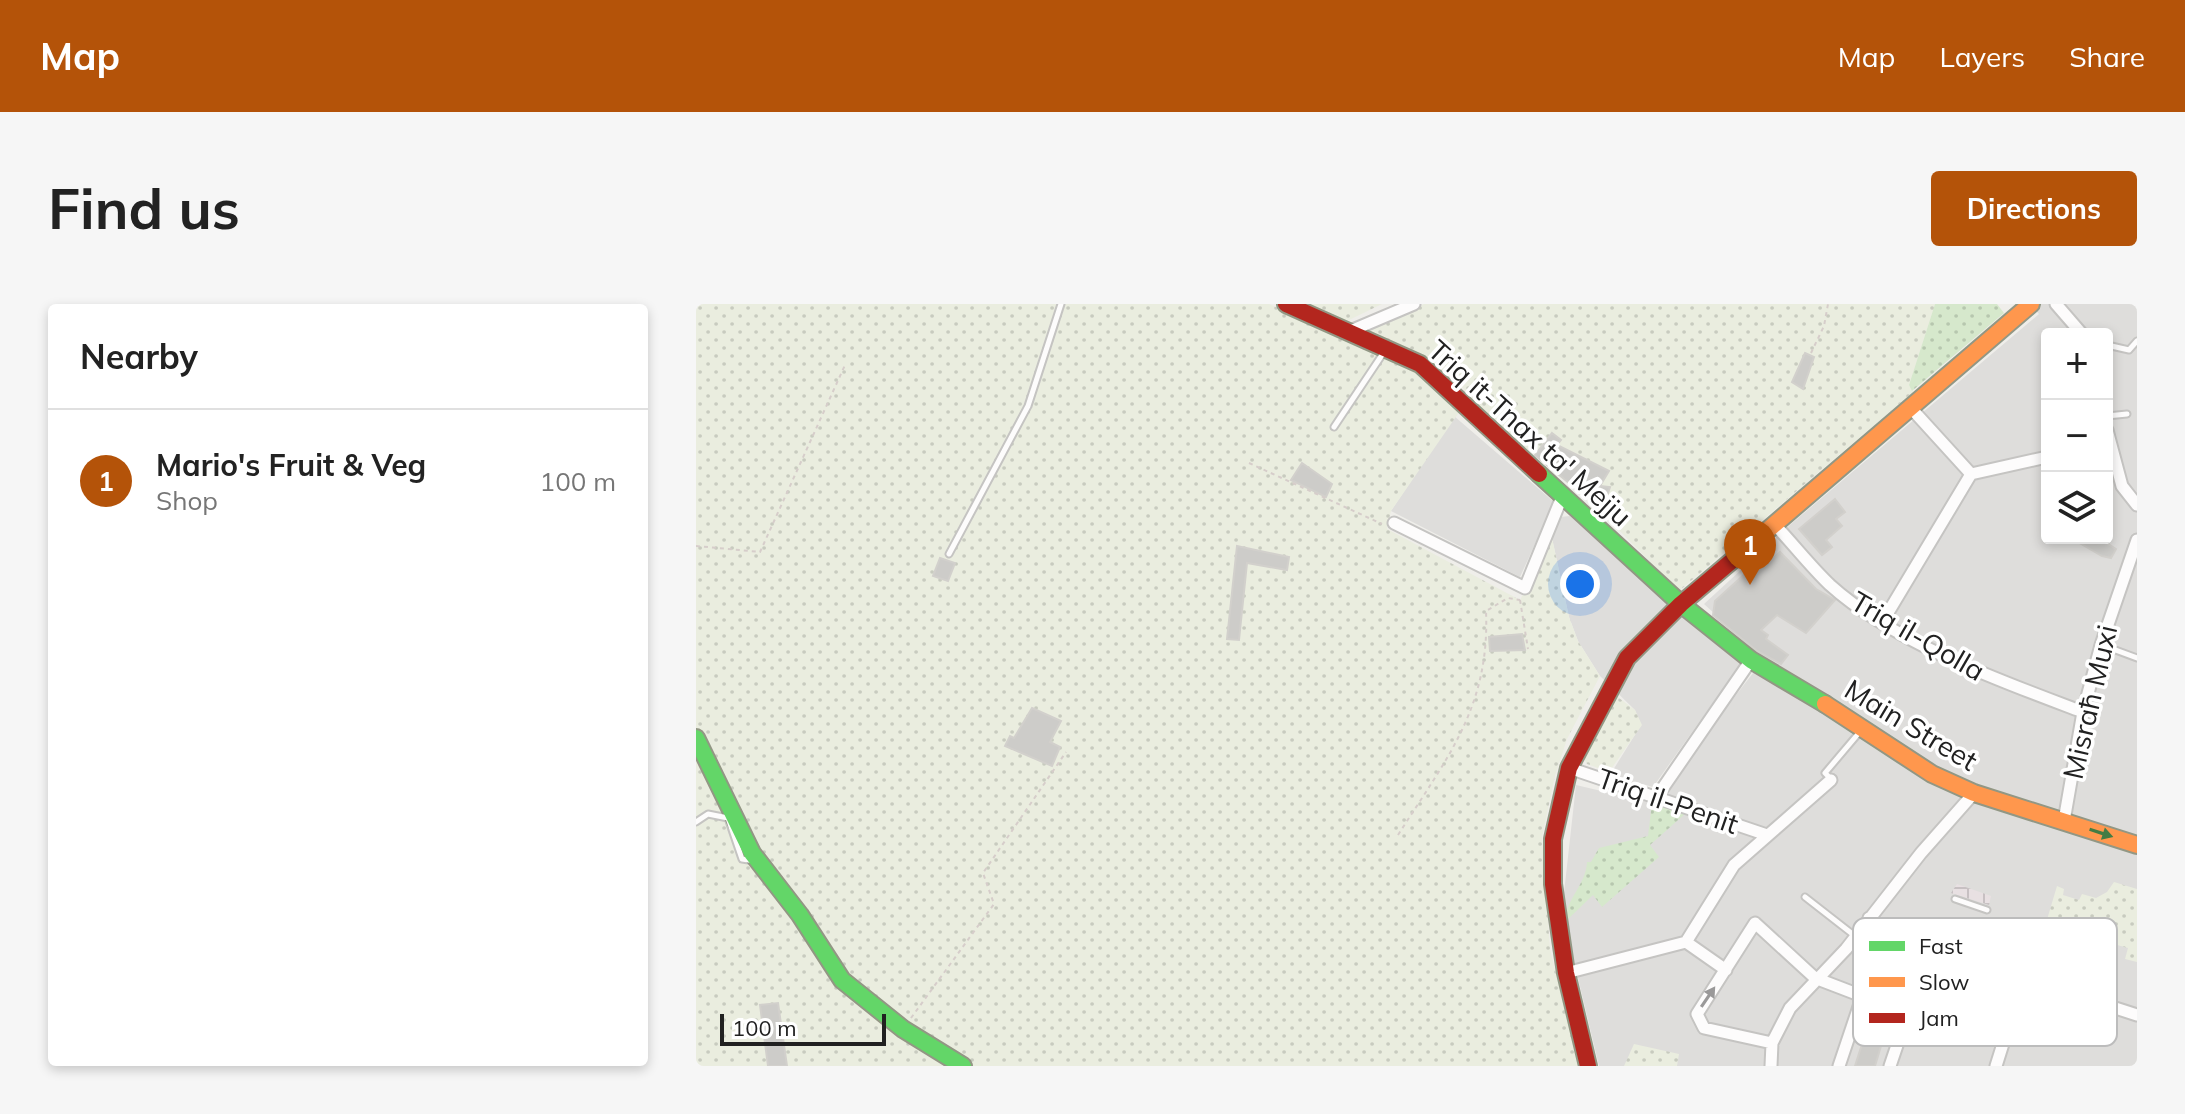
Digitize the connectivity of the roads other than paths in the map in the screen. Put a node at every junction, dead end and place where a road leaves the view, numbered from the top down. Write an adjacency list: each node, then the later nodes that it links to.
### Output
1 (1061, 304): 23 (lane)
2 (1286, 304): 7 (street, Triq it-Tnax ta' Mejju)
3 (1414, 304): 7 (street)
4 (2031, 304): 11 (street)
5 (2056, 304): 6 (street)
6 (2077, 328)
7 (1348, 332): 10 (street, Triq it-Tnax ta' Mejju)
8 (2137, 341): 9 (lane)
9 (2113, 346)
10 (1387, 348): 14 (lane); 18 (street, Triq it-Tnax ta' Mejju)
11 (1910, 407): 17 (street); 21 (street)
12 (2127, 414): 13 (lane)
13 (2113, 415)
14 (1334, 427)
15 (2041, 458): 17 (street)
16 (2113, 458): 19 (street)
17 (1971, 474): 25 (street)
18 (1562, 497): 20 (street); 24 (street, Triq it-Tnax ta' Mejju)
19 (2137, 505)
20 (1394, 523)
21 (1776, 526): 24 (street); 25 (street, Triq il-Qolla)
22 (2137, 540): 26 (street, Misraħ Muxi)
23 (949, 554)
24 (1681, 604): 28 (street, Main Street); 32 (street)
25 (1883, 621): 29 (street, Triq il-Qolla)
26 (2101, 645): 27 (lane); 29 (street, Misraħ Muxi)
27 (2137, 658)
28 (1751, 660): 30 (street, Main Street); 35 (street)
29 (2083, 712): 36 (street, Misraħ Muxi)
30 (1861, 730): 33 (lane); 34 (street, Main Street)
31 (696, 738): 40 (street)
32 (1569, 768): 35 (street, Triq il-Penit); 49 (street)
33 (1831, 780): 38 (street)
34 (1974, 793): 36 (street, Main Street); 44 (street)
35 (1658, 795): 38 (street, Triq il-Penit)
36 (2064, 821): 39 (street, Main Street, one-way to 39)
37 (696, 822): 40 (lane)
38 (1767, 835): 47 (street)
39 (2137, 845)
40 (757, 861): 58 (street)
41 (1805, 897): 45 (lane)
42 (1955, 899): 43 (lane)
43 (1987, 910)
44 (1869, 918)
45 (1853, 935)
46 (1853, 940): 50 (street)
47 (1686, 942): 48 (street); 49 (street)
48 (1726, 970): 50 (street); 55 (street, one-way to 48)
49 (1566, 973): 59 (street)
50 (1815, 978): 51 (street); 55 (street)
51 (1853, 993)
52 (2117, 1008): 53 (street)
53 (2137, 1015)
54 (1853, 1023): 61 (street)
55 (1772, 1043): 60 (street)
56 (1897, 1046): 62 (street)
57 (2002, 1046): 63 (street)
58 (963, 1066)
59 (1588, 1066)
60 (1771, 1066)
61 (1839, 1066)
62 (1890, 1066)
63 (1996, 1066)

